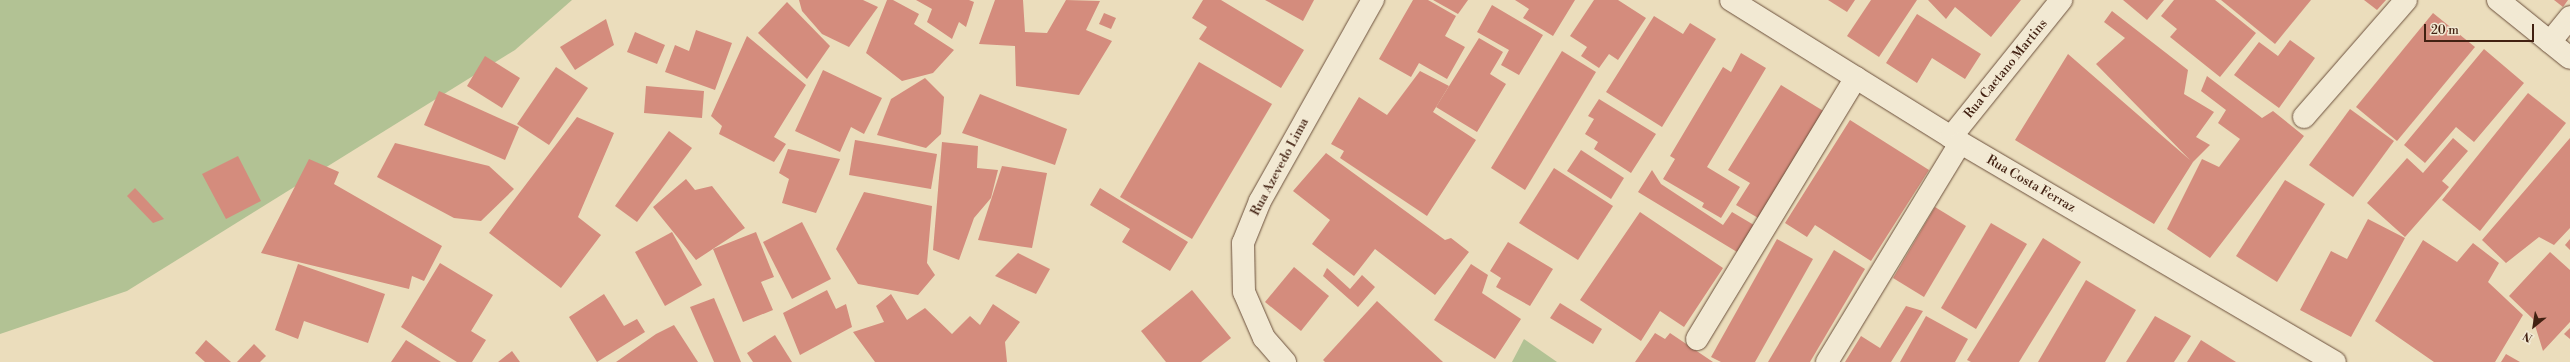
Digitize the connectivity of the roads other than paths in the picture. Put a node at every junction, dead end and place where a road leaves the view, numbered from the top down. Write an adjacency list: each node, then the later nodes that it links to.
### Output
1 (1373, 0): 13 (street, Rua Azevedo Lima)
2 (1731, 0): 9 (street, Rua Costa Ferraz)
3 (2061, 0): 11 (street, Rua Caetano Martins)
4 (2406, 0): 10 (street)
5 (2498, 0): 7 (street)
6 (2570, 17): 7 (street)
7 (2550, 42): 8 (street)
8 (2570, 58)
9 (1856, 78): 11 (street, Rua Costa Ferraz); 12 (street)
10 (2304, 117)
11 (1956, 140): 14 (street, Rua Caetano Martins); 15 (street, Rua Costa Ferraz)
12 (1697, 339)
13 (1285, 362)
14 (1827, 362)
15 (2335, 362)

